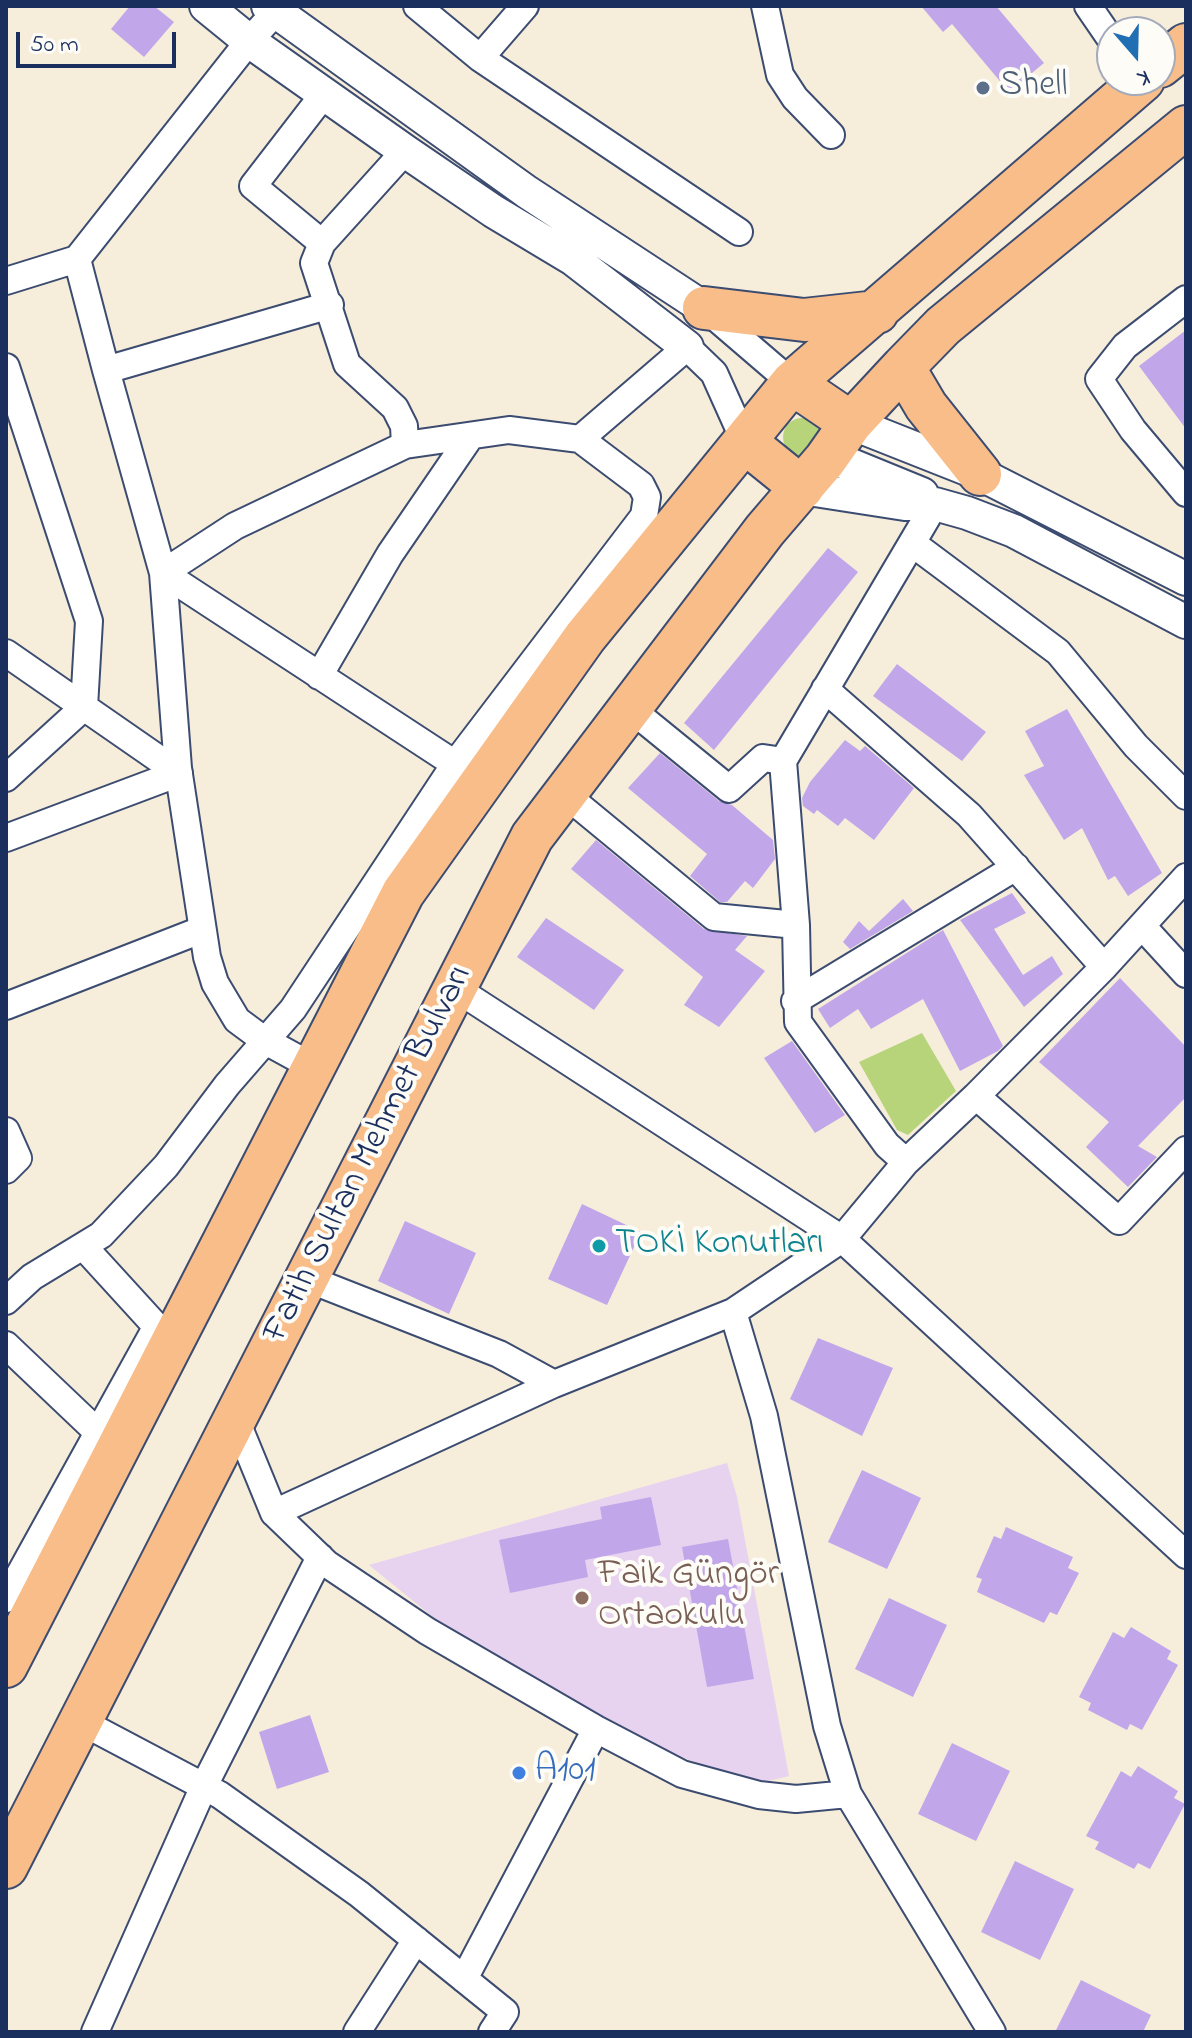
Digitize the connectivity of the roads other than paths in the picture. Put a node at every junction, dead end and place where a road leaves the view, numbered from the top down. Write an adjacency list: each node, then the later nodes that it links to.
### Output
1 (206, 6): 6 (street)
2 (417, 6): 7 (street)
3 (525, 6): 7 (street)
4 (765, 6): 11 (street)
5 (275, 8): 6 (street); 19 (street)
6 (249, 41): 8 (street); 15 (street)
7 (480, 58): 13 (street)
8 (324, 94): 12 (street); 14 (street)
9 (1123, 96): 20 (highway)
10 (1186, 127): 23 (highway)
11 (831, 135)
12 (405, 151): 14 (street); 21 (street)
13 (739, 232)
14 (322, 243): 18 (street)
15 (77, 259): 16 (street); 24 (street)
16 (6, 281)
17 (1186, 299): 33 (street)
18 (330, 305): 24 (street); 30 (street)
19 (704, 308): 20 (highway); 25 (street)
20 (877, 312): 25 (highway)
21 (687, 347): 27 (street); 29 (street)
22 (6, 367): 43 (street)
23 (903, 367): 28 (highway); 31 (highway)
24 (106, 370): 37 (street)
25 (792, 383): 28 (highway); 29 (highway)
26 (470, 437): 27 (street); 30 (street); 41 (street)
27 (580, 439): 46 (street)
28 (840, 439): 31 (street); 32 (highway, Fatih Sultan Mehmet Bulvarı); 34 (street)
29 (745, 442): 32 (highway); 63 (highway)
30 (405, 445): 37 (street)
31 (980, 474): 35 (street); 38 (street)
32 (802, 488): 34 (street); 44 (highway, Fatih Sultan Mehmet Bulvarı)
33 (1186, 493)
34 (935, 504): 35 (street); 36 (street)
35 (967, 513): 39 (street)
36 (912, 543): 42 (street); 50 (street)
37 (163, 573): 41 (street); 47 (street)
38 (1186, 579)
39 (1186, 622)
40 (6, 653): 43 (street)
41 (319, 676): 46 (street)
42 (825, 689): 45 (street); 52 (street)
43 (84, 707): 47 (street); 48 (street)
44 (632, 710): 45 (street); 49 (highway, Fatih Sultan Mehmet Bulvarı)
45 (783, 761): 54 (street)
46 (455, 764): 62 (street)
47 (179, 773): 51 (street); 56 (street)
48 (6, 778)
49 (566, 795): 54 (street); 59 (highway, Fatih Sultan Mehmet Bulvarı)
50 (1186, 796)
51 (6, 838)
52 (1016, 867): 57 (street); 60 (street)
53 (1186, 877): 55 (street)
54 (796, 925): 60 (street)
55 (1142, 926): 57 (street); 58 (street)
56 (201, 930): 61 (street); 62 (street)
57 (1104, 967): 64 (street)
58 (1186, 974)
59 (455, 988): 69 (street); 71 (highway, Fatih Sultan Mehmet Bulvarı)
60 (795, 1001): 67 (street)
61 (6, 1006)
62 (264, 1040): 63 (street); 70 (street)
63 (315, 1068): 74 (highway)
64 (976, 1096): 66 (street); 67 (street)
65 (6, 1131): 68 (street)
66 (1186, 1150)
67 (906, 1162): 69 (street)
68 (6, 1170)
69 (842, 1239): 73 (street); 80 (street)
70 (83, 1246): 72 (street); 74 (street)
71 (308, 1279): 76 (street); 77 (highway, Fatih Sultan Mehmet Bulvarı)
72 (6, 1301)
73 (733, 1312): 76 (street); 87 (street)
74 (164, 1335): 78 (highway)
75 (6, 1345): 78 (street)
76 (554, 1384): 79 (street)
77 (235, 1418): 79 (street); 84 (highway, Fatih Sultan Mehmet Bulvarı)
78 (107, 1441): 82 (highway)
79 (274, 1513): 81 (street)
80 (1186, 1555)
81 (320, 1557): 85 (street); 86 (street)
82 (13, 1613): 83 (highway)
83 (6, 1666)
84 (80, 1721): 86 (street); 88 (highway, Fatih Sultan Mehmet Bulvarı)
85 (596, 1729): 87 (street); 90 (street)
86 (204, 1786): 89 (street); 91 (street)
87 (848, 1794): 94 (street)
88 (6, 1867)
89 (416, 1940): 90 (street); 92 (street)
90 (464, 1979): 93 (street)
91 (95, 2032)
92 (357, 2032)
93 (492, 2032)
94 (992, 2032)

